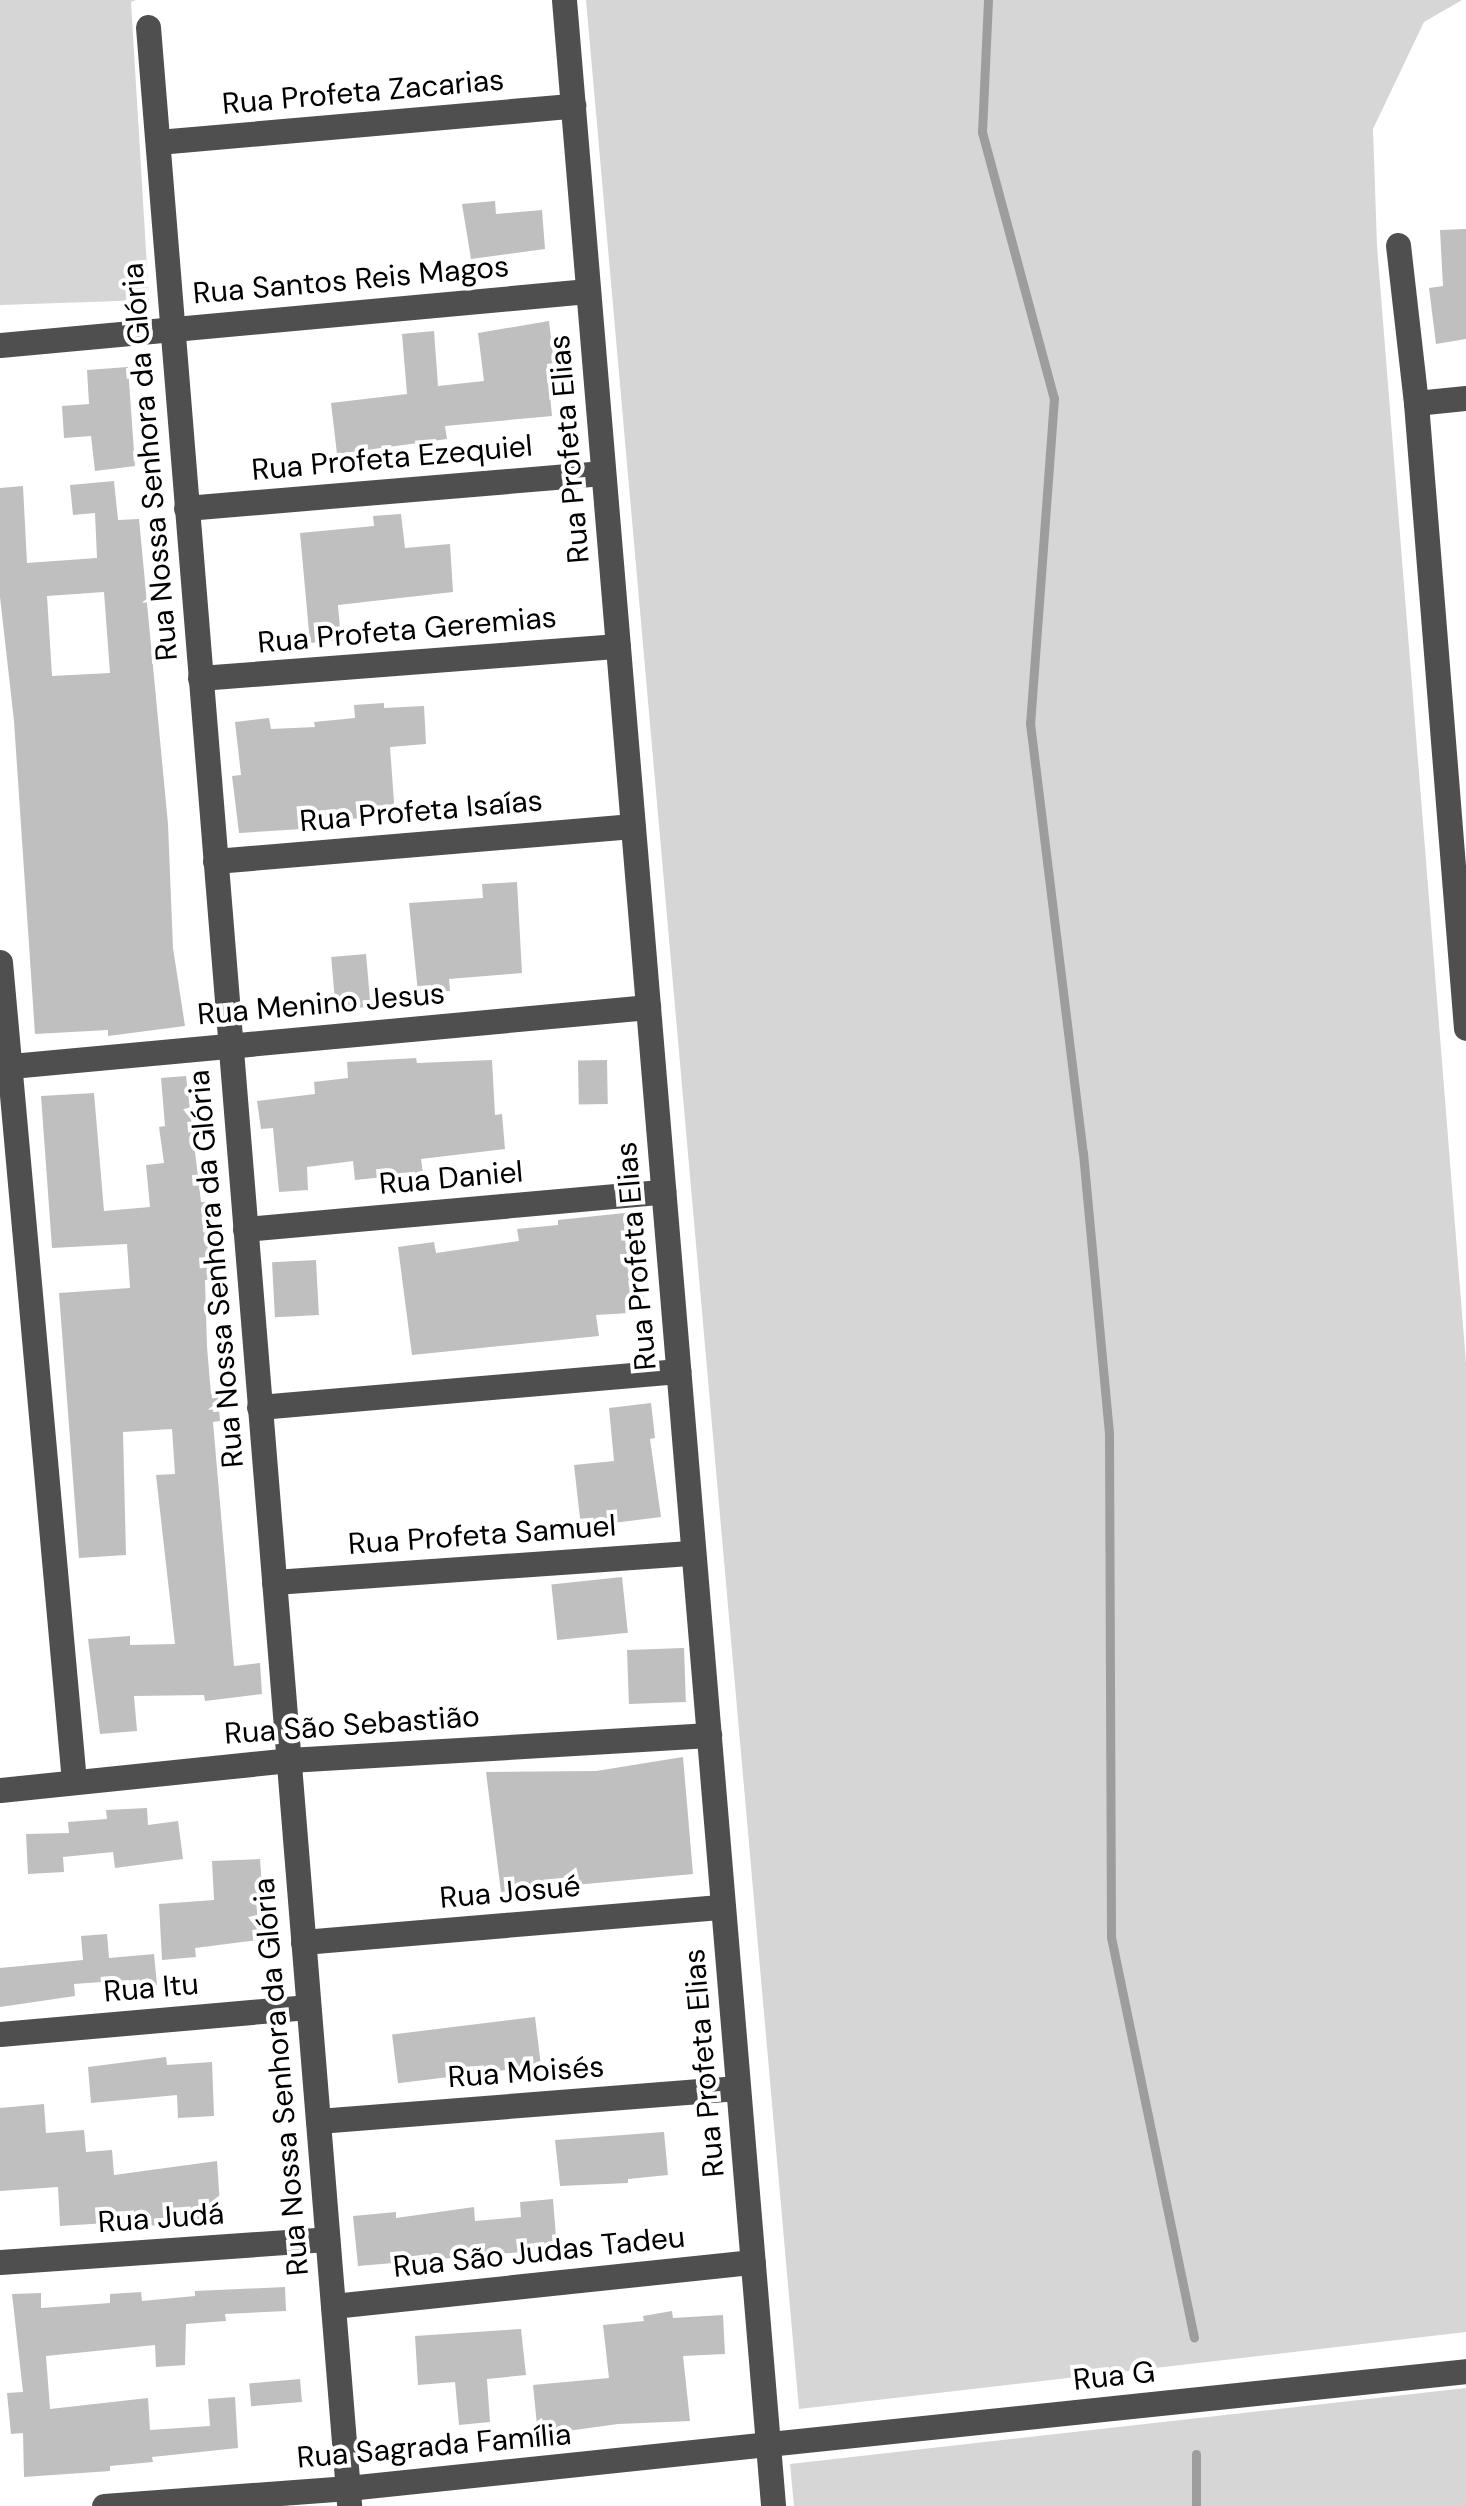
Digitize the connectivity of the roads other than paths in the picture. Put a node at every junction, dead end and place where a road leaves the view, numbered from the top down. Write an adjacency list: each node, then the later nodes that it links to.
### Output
1 (564, 0): 3 (street, Rua Profeta Elias)
2 (148, 27): 4 (street, Rua Nossa Senhora da Glória)
3 (574, 106): 4 (street, Rua Profeta Zacarias); 6 (street, Rua Profeta Elias)
4 (158, 142): 7 (street, Rua Nossa Senhora da Glória)
5 (1398, 244): 10 (street)
6 (588, 290): 7 (street, Rua Santos Reis Magos); 11 (street, Rua Profeta Elias)
7 (172, 329): 8 (street, Rua Santos Reis Magos); 12 (street, Rua Nossa Senhora da Glória)
8 (0, 345)
9 (1466, 398): 10 (street)
10 (1416, 403): 15 (street)
11 (603, 473): 12 (street, Rua Profeta Ezequiel); 13 (street, Rua Profeta Elias)
12 (186, 508): 14 (street, Rua Nossa Senhora da Glória)
13 (618, 646): 14 (street, Rua Profeta Geremias); 16 (street, Rua Profeta Elias)
14 (200, 678): 17 (street, Rua Nossa Senhora da Glória)
15 (1455, 735): 20 (street)
16 (633, 826): 17 (street, Rua Profeta Isaías); 19 (street, Rua Profeta Elias)
17 (215, 861): 21 (street, Rua Nossa Senhora da Glória)
18 (0, 962): 22 (street)
19 (648, 1007): 21 (street, Rua Menino Jesus); 23 (street, Rua Profeta Elias)
20 (1466, 1028)
21 (230, 1046): 22 (street, Rua Menino Jesus); 24 (street, Rua Nossa Senhora da Glória)
22 (4, 1067): 31 (street)
23 (663, 1192): 24 (street, Rua Daniel); 25 (street, Rua Profeta Elias)
24 (245, 1229): 26 (street, Rua Nossa Senhora da Glória)
25 (678, 1371): 26 (street); 27 (street, Rua Profeta Elias)
26 (260, 1406): 28 (street, Rua Nossa Senhora da Glória)
27 (694, 1553): 28 (street, Rua Profeta Samuel); 29 (street, Rua Profeta Elias)
28 (274, 1582): 30 (street, Rua Nossa Senhora da Glória)
29 (709, 1735): 30 (street, Rua São Sebastião); 33 (street, Rua Profeta Elias)
30 (288, 1760): 31 (street, Rua São Sebastião); 34 (street, Rua Nossa Senhora da Glória)
31 (74, 1780): 32 (street, Rua São Sebastião)
32 (0, 1790)
33 (723, 1906): 34 (street, Rua Josué); 37 (street, Rua Profeta Elias)
34 (303, 1942): 35 (street, Rua Nossa Senhora da Glória)
35 (308, 2007): 36 (street, Rua Itu); 38 (street, Rua Nossa Senhora da Glória)
36 (0, 2034)
37 (738, 2088): 38 (street, Rua Moisés); 41 (street, Rua Profeta Elias)
38 (318, 2121): 39 (street, Rua Nossa Senhora da Glória)
39 (327, 2238): 40 (street, Rua Judá); 42 (street, Rua Nossa Senhora da Glória)
40 (0, 2262)
41 (753, 2262): 42 (street, Rua São Judas Tadeu); 44 (street, Rua Profeta Elias)
42 (333, 2306): 45 (street, Rua Nossa Senhora da Glória)
43 (1466, 2371): 44 (street, Rua G)
44 (768, 2446): 45 (street, Rua Sagrada Família); 47 (street, Rua Profeta Elias)
45 (348, 2497): 46 (street, Rua Sagrada Família)
46 (104, 2506)
47 (774, 2506)

